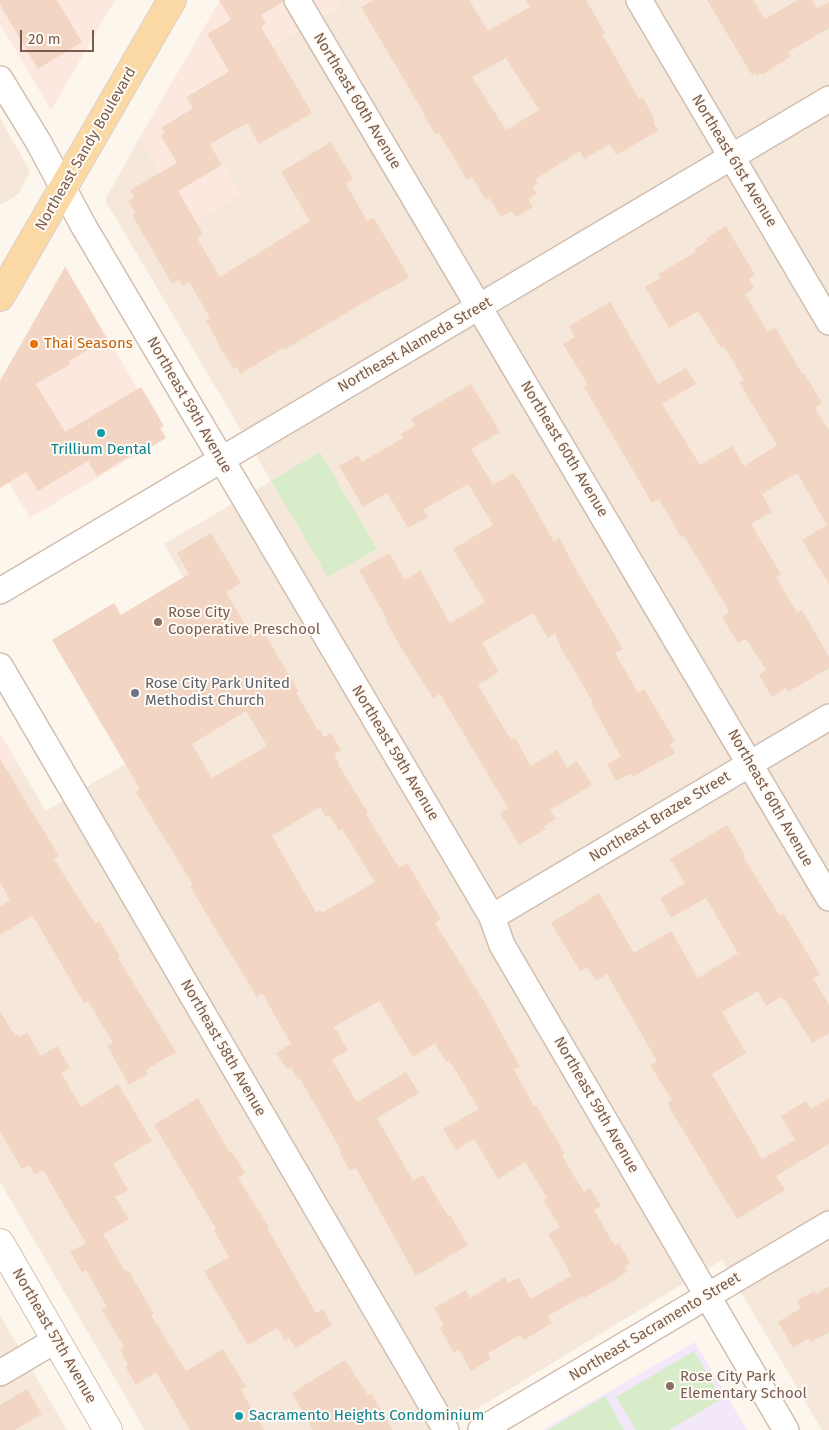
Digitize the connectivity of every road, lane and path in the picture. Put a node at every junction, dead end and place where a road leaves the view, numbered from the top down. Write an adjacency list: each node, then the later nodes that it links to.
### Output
1 (172, 0): 7 (main road, Northeast Sandy Boulevard)
2 (297, 0): 9 (street, Northeast 60th Avenue)
3 (639, 0): 6 (street, Northeast 61st Avenue)
4 (0, 79): 7 (street, Northeast 59th Avenue)
5 (829, 99): 6 (street, Northeast Alameda Street)
6 (731, 158): 9 (street, Northeast Alameda Street); 10 (street, Northeast 61st Avenue)
7 (62, 188): 8 (main road, Northeast Sandy Boulevard); 11 (street, Northeast 59th Avenue)
8 (0, 297)
9 (480, 307): 11 (street, Northeast Alameda Street); 15 (street, Northeast 60th Avenue)
10 (829, 322)
11 (221, 459): 12 (street, Northeast Alameda Street); 17 (street, Northeast 59th Avenue)
12 (0, 591)
13 (0, 666): 24 (street, Northeast 58th Avenue)
14 (829, 717): 15 (street, Northeast Brazee Street)
15 (750, 764): 16 (street, Northeast 60th Avenue); 17 (street, Northeast Brazee Street)
16 (829, 898)
17 (492, 917): 20 (street, Northeast 59th Avenue)
18 (829, 1224): 20 (street, Northeast Sacramento Street)
19 (0, 1243): 21 (main road, Northeast 57th Avenue)
20 (708, 1296): 25 (street, Northeast Sacramento Street); 26 (street, Northeast 59th Avenue)
21 (56, 1340): 22 (street); 23 (main road, Northeast 57th Avenue)
22 (0, 1373)
23 (108, 1430)
24 (446, 1430)
25 (481, 1430)
26 (786, 1430)

